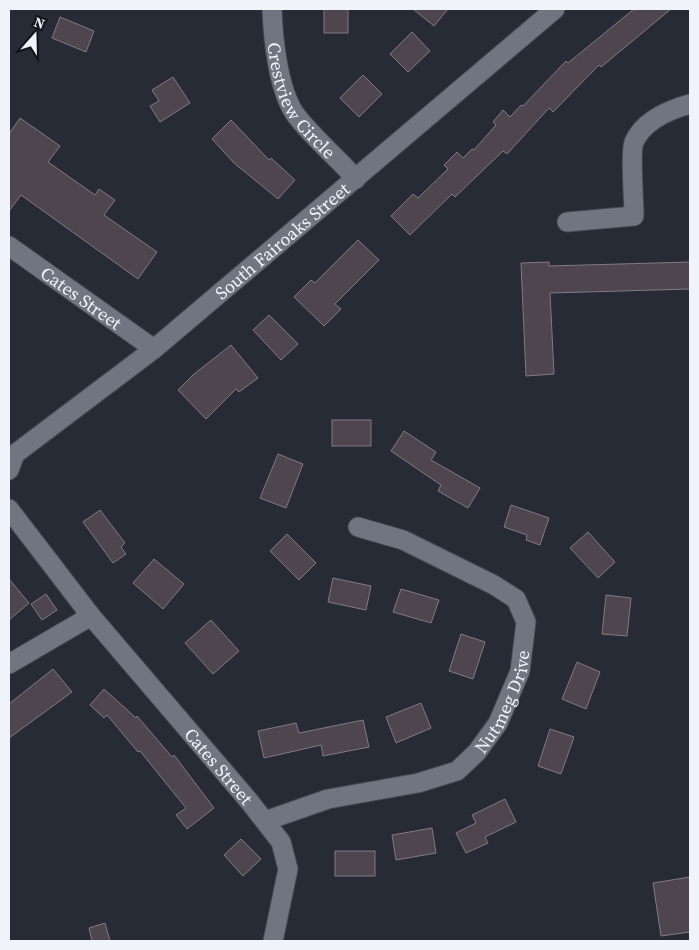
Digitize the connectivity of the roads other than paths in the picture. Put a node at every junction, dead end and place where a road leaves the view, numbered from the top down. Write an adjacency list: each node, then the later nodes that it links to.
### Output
1 (272, 9): 4 (street, Crestview Circle)
2 (555, 9): 4 (street, South Fairoaks Street)
3 (690, 104): 5 (street)
4 (356, 178): 7 (street, South Fairoaks Street)
5 (567, 222)
6 (9, 246): 7 (street, Cates Street)
7 (154, 349): 8 (street, South Fairoaks Street)
8 (9, 470)
9 (9, 510): 11 (street)
10 (358, 527): 13 (street, Nutmeg Drive)
11 (91, 616): 12 (street); 13 (street, Cates Street)
12 (9, 664)
13 (265, 821): 14 (street, Cates Street)
14 (273, 941)

